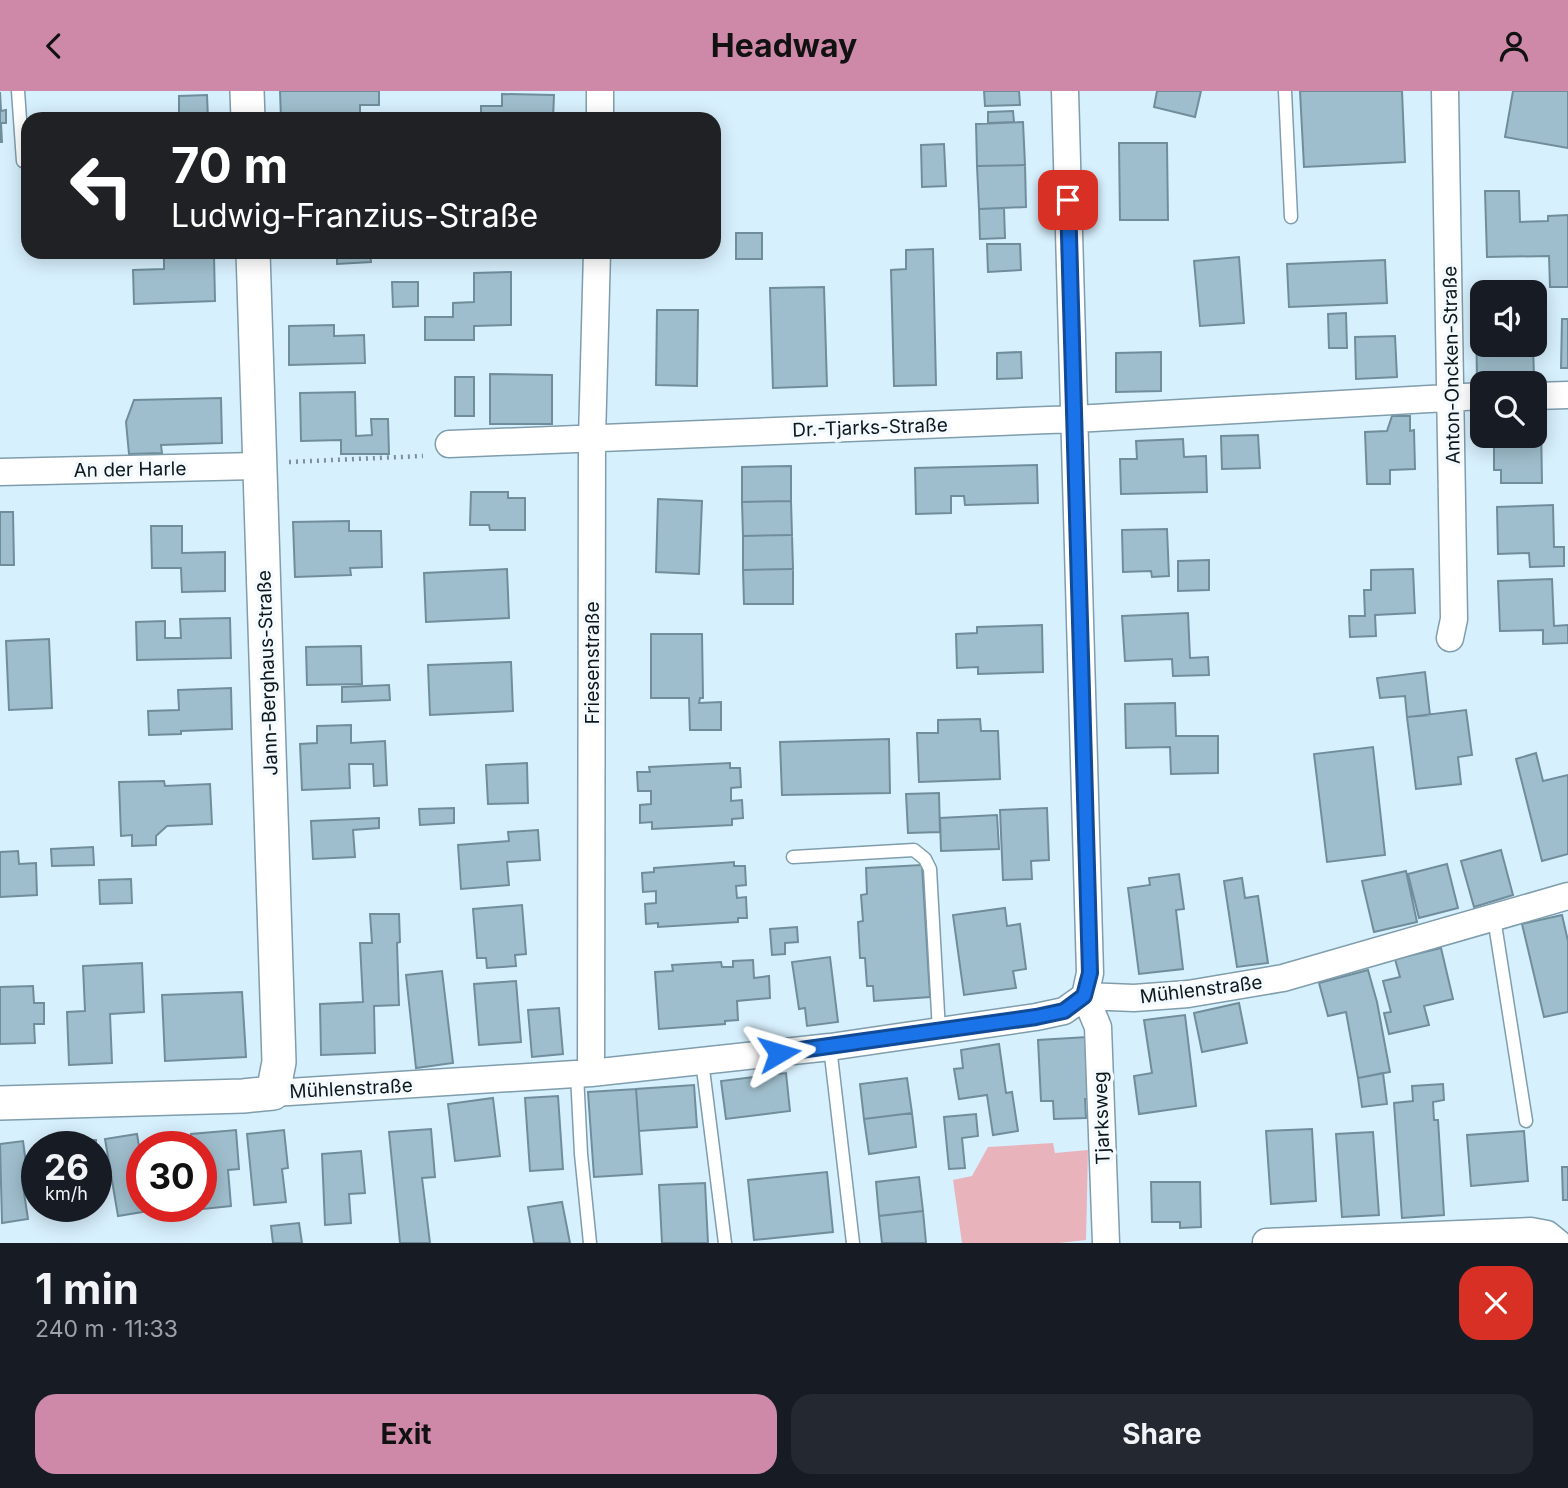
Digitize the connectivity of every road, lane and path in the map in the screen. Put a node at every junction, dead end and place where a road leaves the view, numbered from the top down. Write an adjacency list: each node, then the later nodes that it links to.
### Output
1 (18, 91): 9 (lane)
2 (247, 91): 7 (street)
3 (600, 91): 8 (street)
4 (1065, 91): 17 (street)
5 (1285, 91): 10 (lane)
6 (1445, 91): 16 (street, Anton-Oncken-Straße)
7 (248, 112)
8 (600, 112)
9 (21, 133)
10 (1291, 217)
11 (253, 259): 20 (street, Jann-Berghaus-Straße)
12 (597, 259): 18 (street, Friesenstraße)
13 (1568, 395): 15 (street)
14 (1470, 396): 16 (street, Dr.-Tjarks-Straße)
15 (1547, 396)
16 (1452, 397): 17 (street, Dr.-Tjarks-Straße); 22 (street, Anton-Oncken-Straße)
17 (1075, 419): 18 (street, Dr.-Tjarks-Straße); 26 (street)
18 (592, 439): 19 (street, Dr.-Tjarks-Straße); 30 (street, Friesenstraße)
19 (449, 444): 20 (path)
20 (260, 464): 21 (street, An der Harle); 31 (street, Jann-Berghaus-Straße)
21 (0, 472)
22 (1450, 638)
23 (793, 857): 27 (lane)
24 (1568, 896): 25 (street, Mühlenstraße)
25 (1493, 918): 26 (street, Mühlenstraße); 33 (lane)
26 (1084, 996): 27 (street, Mühlenstraße); 38 (street, Tjarksweg)
27 (939, 1031): 28 (street, Mühlenstraße)
28 (830, 1047): 29 (street, Mühlenstraße); 37 (lane)
29 (702, 1061): 30 (street, Mühlenstraße); 36 (lane)
30 (584, 1074): 31 (street, Mühlenstraße); 35 (lane)
31 (273, 1093): 32 (street, Mühlenstraße)
32 (0, 1103)
33 (1526, 1121)
34 (1266, 1242): 39 (street)
35 (590, 1243)
36 (725, 1243)
37 (853, 1243)
38 (1106, 1243)
39 (1558, 1243)

